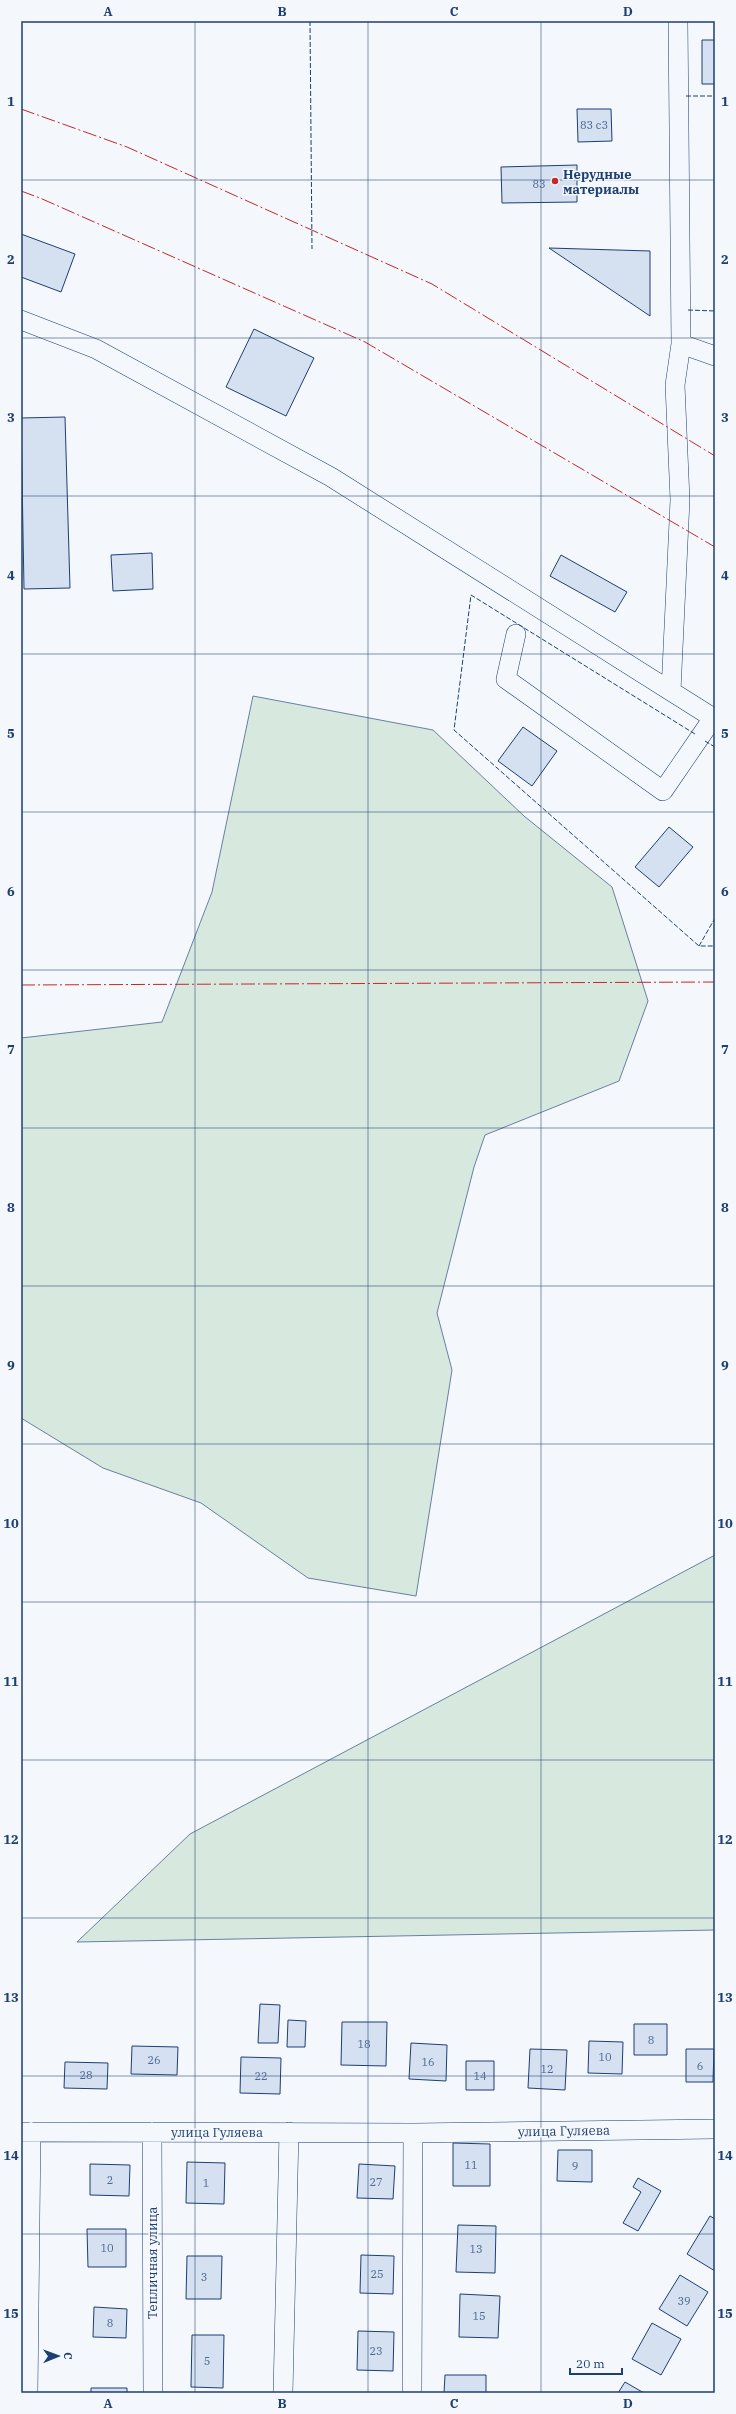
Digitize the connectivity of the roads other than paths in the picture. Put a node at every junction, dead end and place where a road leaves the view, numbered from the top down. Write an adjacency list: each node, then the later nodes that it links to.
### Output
1 (678, 21): 3 (street)
2 (21, 320): 6 (street)
3 (681, 344): 4 (street); 6 (street)
4 (715, 356)
5 (516, 634): 7 (street)
6 (671, 691): 7 (street)
7 (714, 719)
8 (715, 2129): 12 (street, улица Гуляева)
9 (26, 2132): 10 (street, улица Гуляева); 13 (street)
10 (152, 2132): 11 (street, улица Гуляева); 14 (street, Тепличная улица)
11 (289, 2132): 12 (street, улица Гуляева); 15 (street)
12 (413, 2133): 16 (street)
13 (28, 2393)
14 (153, 2393)
15 (283, 2393)
16 (412, 2393)

